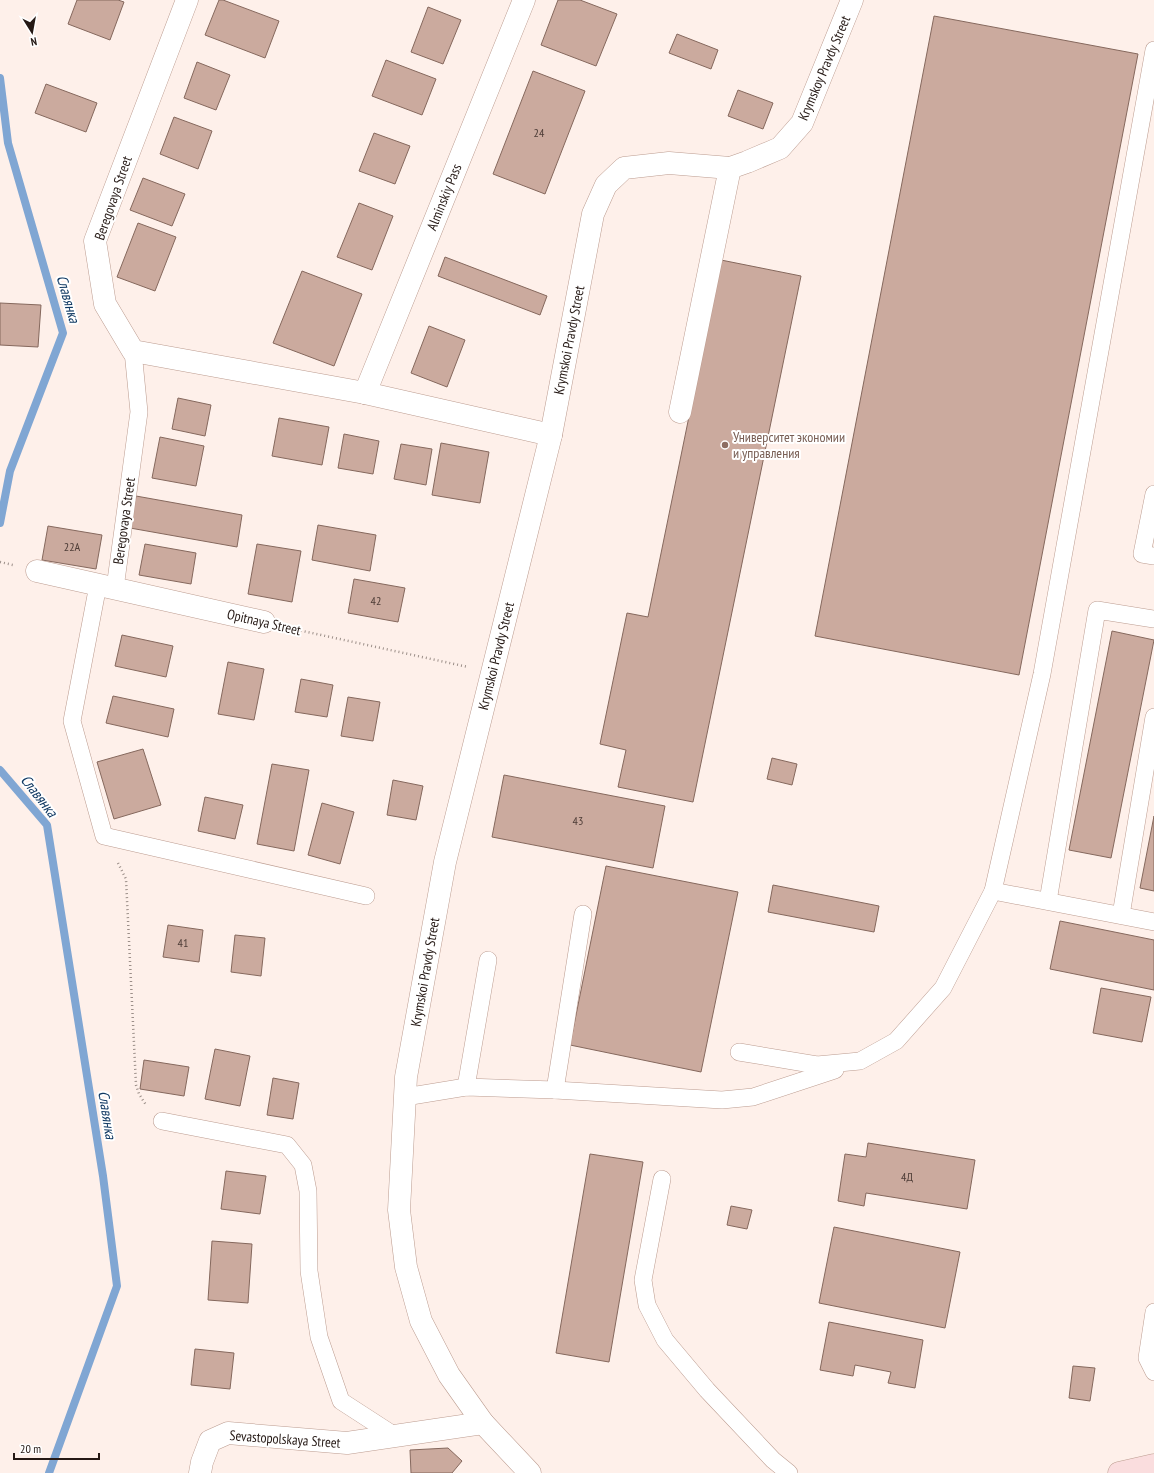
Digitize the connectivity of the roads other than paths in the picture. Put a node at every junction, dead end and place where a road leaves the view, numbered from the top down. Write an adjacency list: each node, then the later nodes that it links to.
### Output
1 (187, 0): 6 (street, Beregovaya Street)
2 (524, 0): 7 (street, Alminskiy Pass)
3 (852, 0): 5 (street, Krymskoy Pravdy Street)
4 (1154, 50): 17 (lane)
5 (730, 168): 8 (street); 9 (street, Krymskoi Pravdy Street)
6 (133, 350): 7 (street); 13 (lane, Beregovaya Street)
7 (364, 393): 9 (street)
8 (680, 412)
9 (551, 435): 28 (street, Krymskoi Pravdy Street)
10 (1154, 494): 11 (lane)
11 (1154, 556)
12 (36, 570): 13 (street, Opitnaya Street)
13 (106, 587): 15 (street, Opitnaya Street); 18 (lane, Beregovaya Street)
14 (1154, 619): 19 (lane)
15 (264, 622)
16 (1154, 717): 21 (lane)
17 (993, 891): 19 (lane); 25 (lane)
18 (366, 896)
19 (1048, 901): 21 (lane)
20 (584, 914): 27 (lane)
21 (1121, 916): 22 (lane)
22 (1154, 922)
23 (488, 960): 26 (lane)
24 (739, 1052): 25 (lane)
25 (860, 1061): 27 (lane)
26 (466, 1087): 27 (lane); 28 (lane)
27 (555, 1090)
28 (405, 1098): 33 (street, Krymskoi Pravdy Street)
29 (162, 1121): 34 (lane)
30 (662, 1179): 38 (lane)
31 (1154, 1312): 32 (lane)
32 (1154, 1372)
33 (483, 1423): 34 (street, Sevastopolskaya Street); 37 (street, Krymskoi Pravdy Street)
34 (395, 1436): 36 (street, Sevastopolskaya Street)
35 (1154, 1465): 39 (street)
36 (200, 1473)
37 (530, 1473)
38 (789, 1473)
39 (1119, 1473)

